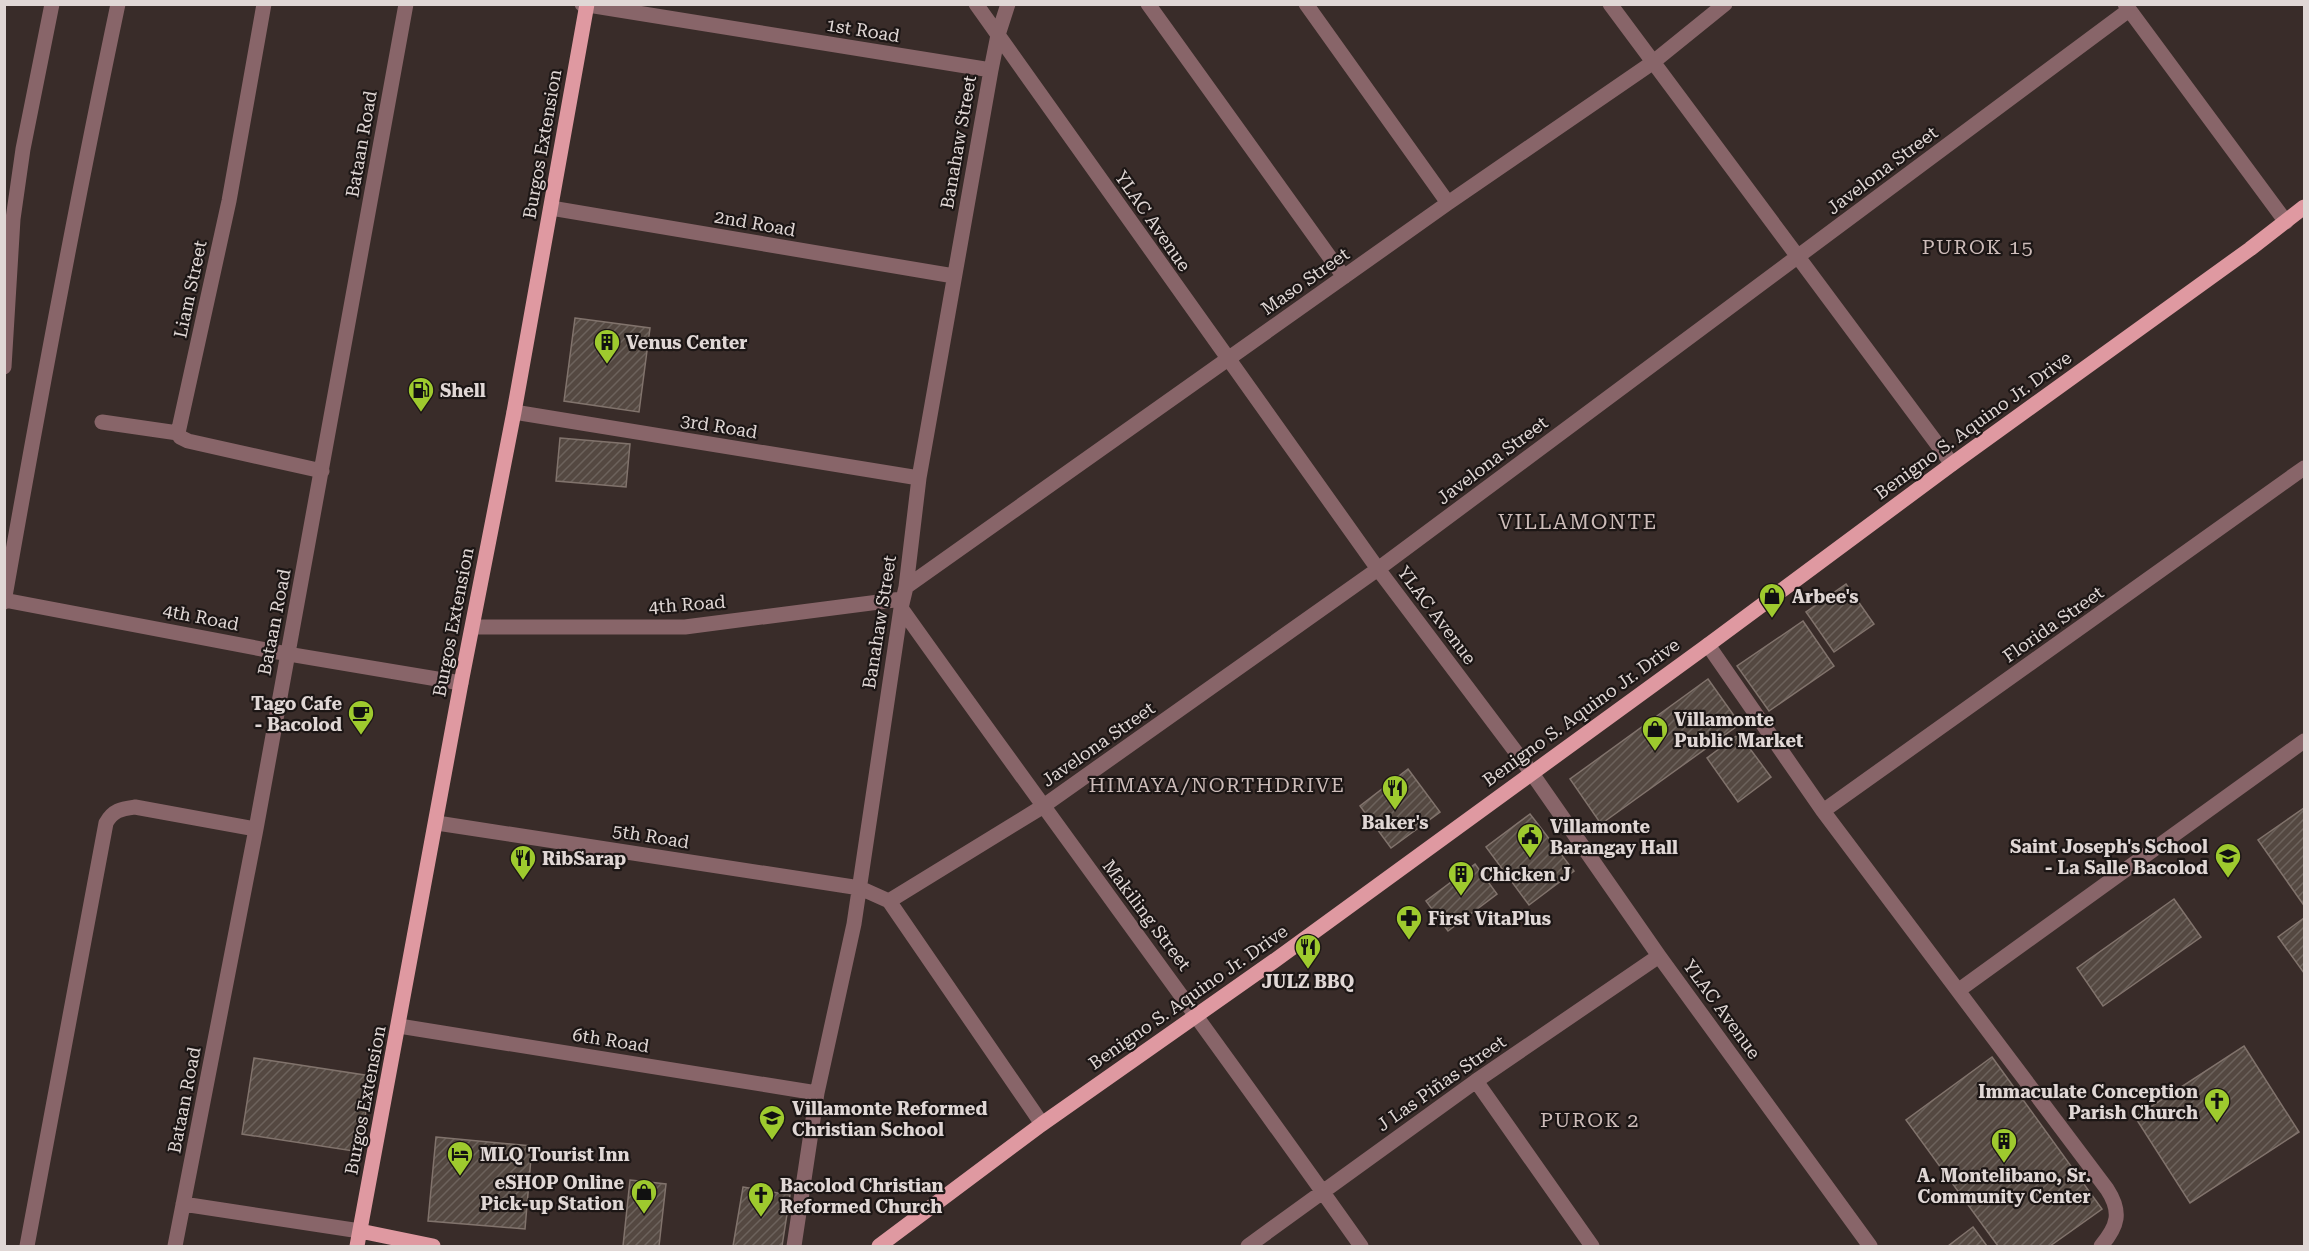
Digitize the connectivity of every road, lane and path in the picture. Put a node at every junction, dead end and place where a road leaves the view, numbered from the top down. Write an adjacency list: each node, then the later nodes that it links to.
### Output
1 (52, 4): 24 (street)
2 (118, 4): 34 (street)
3 (264, 4): 27 (street, Liam Street)
4 (406, 4): 30 (street, Bataan Road)
5 (976, 4): 13 (street, YLAC Avenue)
6 (1008, 4): 13 (street, Banahaw Street)
7 (1148, 4): 22 (street)
8 (1306, 4): 16 (street)
9 (1610, 4): 14 (street)
10 (1725, 4): 14 (street, Maso Street)
11 (585, 5): 15 (street, 1st Road); 18 (main road, Burgos Extension)
12 (2127, 7): 19 (street); 20 (street, Javelona Street)
13 (998, 35): 15 (street, Banahaw Street); 23 (street, YLAC Avenue)
14 (1652, 63): 16 (street, Maso Street); 20 (street)
15 (991, 70): 21 (street, Banahaw Street)
16 (1448, 203): 22 (street, Maso Street)
17 (2304, 207): 19 (main road, Benigno S. Aquino Jr. Drive)
18 (551, 208): 21 (street, 2nd Road); 25 (main road, Burgos Extension)
19 (2286, 222): 28 (main road, Benigno S. Aquino Jr. Drive)
20 (1799, 256): 28 (street); 32 (street, Javelona Street)
21 (954, 276): 31 (street, Banahaw Street)
22 (1344, 277): 23 (street, Maso Street)
23 (1228, 360): 32 (street, YLAC Avenue); 33 (street, Maso Street)
24 (4, 367)
25 (514, 412): 31 (street, 3rd Road); 35 (main road, Burgos Extension)
26 (102, 422): 27 (street)
27 (178, 433): 30 (street)
28 (1952, 464): 36 (main road, Benigno S. Aquino Jr. Drive)
29 (2304, 468): 42 (street, Florida Street)
30 (322, 471): 37 (street, Bataan Road)
31 (919, 478): 33 (street, Banahaw Street)
32 (1378, 569): 40 (street, YLAC Avenue); 41 (street, Javelona Street)
33 (903, 598): 35 (street, 4th Road); 41 (street, Makiling Street); 45 (street, Banahaw Street)
34 (5, 600): 37 (street, 4th Road)
35 (473, 627): 38 (main road, Burgos Extension)
36 (1708, 645): 40 (main road, Benigno S. Aquino Jr. Drive); 42 (street)
37 (288, 654): 38 (street, 4th Road); 44 (street, Bataan Road)
38 (461, 683): 43 (main road, Burgos Extension)
39 (2304, 741): 48 (street)
40 (1531, 772): 47 (street, YLAC Avenue); 49 (main road, Benigno S. Aquino Jr. Drive)
41 (1042, 807): 46 (street, Javelona Street); 49 (street, Makiling Street)
42 (1823, 811): 48 (street)
43 (437, 823): 45 (street, 5th Road); 50 (main road, Burgos Extension)
44 (256, 829): 55 (street, Bataan Road); 57 (street)
45 (860, 888): 46 (street); 52 (street, Banahaw Street)
46 (889, 901): 53 (street)
47 (1659, 956): 51 (street, J Las Piñas Street); 65 (street, YLAC Avenue)
48 (1959, 990): 66 (street)
49 (1196, 1014): 53 (main road, Benigno S. Aquino Jr. Drive); 54 (street, Makiling Street)
50 (399, 1026): 52 (street, 6th Road); 56 (main road, Burgos Extension)
51 (1476, 1081): 54 (street, J Las Piñas Street); 64 (street)
52 (817, 1093): 60 (street, Banahaw Street)
53 (1042, 1124): 61 (main road, Benigno S. Aquino Jr. Drive)
54 (1322, 1192): 62 (street, J Las Piñas Street); 63 (street, Makiling Street)
55 (183, 1204): 56 (street); 58 (street, Bataan Road)
56 (359, 1239): 59 (main road)
57 (27, 1246)
58 (175, 1246)
59 (433, 1246)
60 (794, 1246)
61 (879, 1246)
62 (1248, 1246)
63 (1361, 1246)
64 (1592, 1246)
65 (1870, 1246)
66 (2101, 1246)

